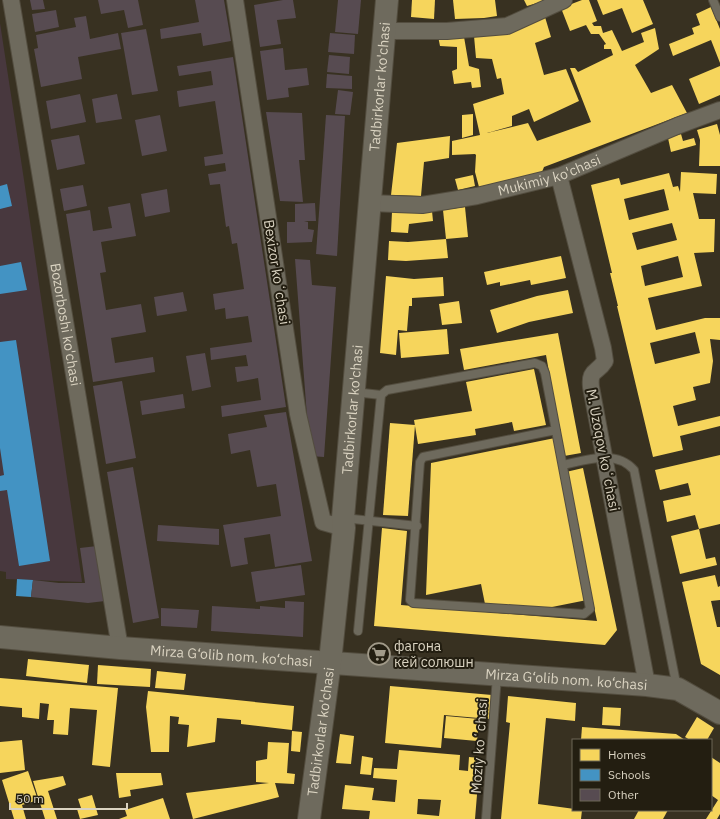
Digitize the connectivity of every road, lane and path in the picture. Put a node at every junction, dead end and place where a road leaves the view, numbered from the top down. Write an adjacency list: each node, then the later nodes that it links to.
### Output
1 (11, 0): 21 (street, Bozorboshi ko'chasi)
2 (234, 0): 17 (street, Bexizor koʻchasi)
3 (387, 0): 7 (main road, Tadbirkorlar ko'chasi)
4 (564, 0): 7 (street)
5 (713, 0): 6 (lane)
6 (720, 17)
7 (384, 31): 10 (main road, Tadbirkorlar ko'chasi)
8 (720, 110): 9 (street, Mukimiy ko'chasi)
9 (559, 176): 10 (street, Mukimiy ko'chasi); 14 (street, M. Uzoqov koʻchasi)
10 (369, 203): 11 (main road, Tadbirkorlar ko'chasi)
11 (354, 392): 12 (lane); 17 (main road, Tadbirkorlar ko'chasi)
12 (381, 395): 13 (lane); 16 (lane)
13 (556, 430): 15 (lane); 18 (lane)
14 (605, 457): 15 (lane); 24 (street, M. Uzoqov koʻchasi); 25 (lane)
15 (563, 465): 18 (lane)
16 (368, 521): 17 (lane); 18 (lane); 19 (lane)
17 (343, 523): 22 (main road, Tadbirkorlar ko'chasi)
18 (417, 526)
19 (358, 631)
20 (0, 637): 21 (main road, Mirza G‘olib nom. ko‘chasi)
21 (120, 648): 22 (main road, Mirza G‘olib nom. ko‘chasi)
22 (330, 662): 23 (main road, Mirza G‘olib nom. ko‘chasi); 27 (main road, Tadbirkorlar ko'chasi)
23 (497, 675): 24 (main road, Mirza G‘olib nom. ko‘chasi); 28 (lane, Moziy koʻchasi)
24 (647, 685): 25 (main road, Mirza G‘olib nom. ko‘chasi)
25 (678, 689): 26 (main road, Mirza G‘olib nom. ko‘chasi)
26 (720, 714)
27 (309, 819)
28 (486, 819)

